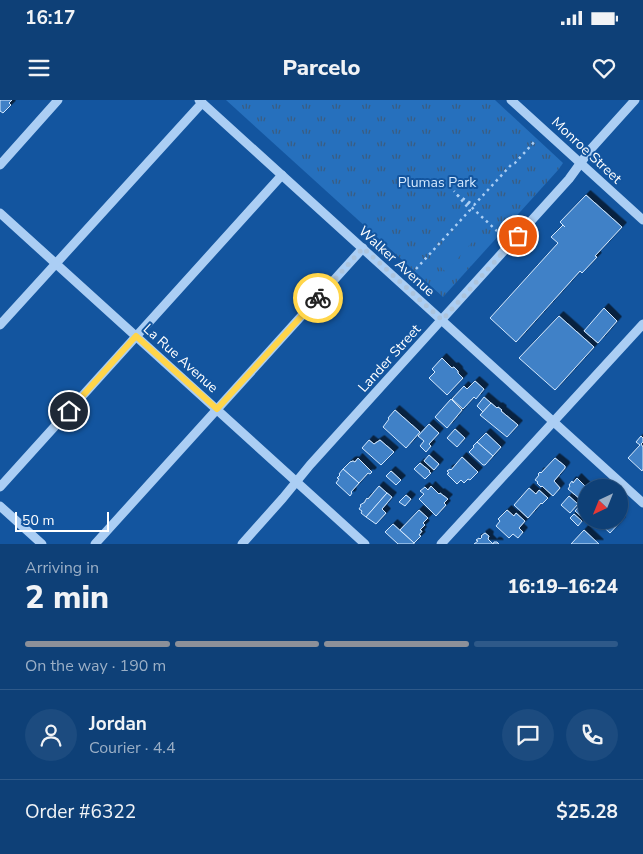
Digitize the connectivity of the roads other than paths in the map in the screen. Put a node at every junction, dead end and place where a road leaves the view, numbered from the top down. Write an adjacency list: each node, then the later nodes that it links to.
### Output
1 (58, 100): 6 (street)
2 (511, 100): 5 (street, Monroe Street)
3 (635, 100): 5 (street, Lander Street)
4 (200, 101): 7 (street, Walker Avenue); 11 (street)
5 (580, 163): 9 (street, Monroe Street); 12 (street, Lander Street)
6 (0, 165)
7 (282, 175): 10 (street, Walker Avenue); 15 (street)
8 (0, 213): 11 (street, La Rue Avenue)
9 (643, 220)
10 (363, 248): 12 (street, Walker Avenue); 16 (street)
11 (56, 263): 14 (street); 15 (street, La Rue Avenue)
12 (442, 320): 17 (street, Walker Avenue); 18 (street, Lander Street)
13 (643, 324): 17 (street)
14 (0, 325)
15 (136, 336): 16 (street, La Rue Avenue); 19 (street)
16 (217, 409): 18 (street, La Rue Avenue); 23 (street)
17 (554, 422): 20 (street, Walker Avenue); 26 (street)
18 (297, 482): 24 (street, Lander Street); 25 (street, La Rue Avenue)
19 (0, 488)
20 (643, 503)
21 (0, 506): 22 (street)
22 (42, 544)
23 (95, 544)
24 (242, 544)
25 (365, 544)
26 (441, 544)

